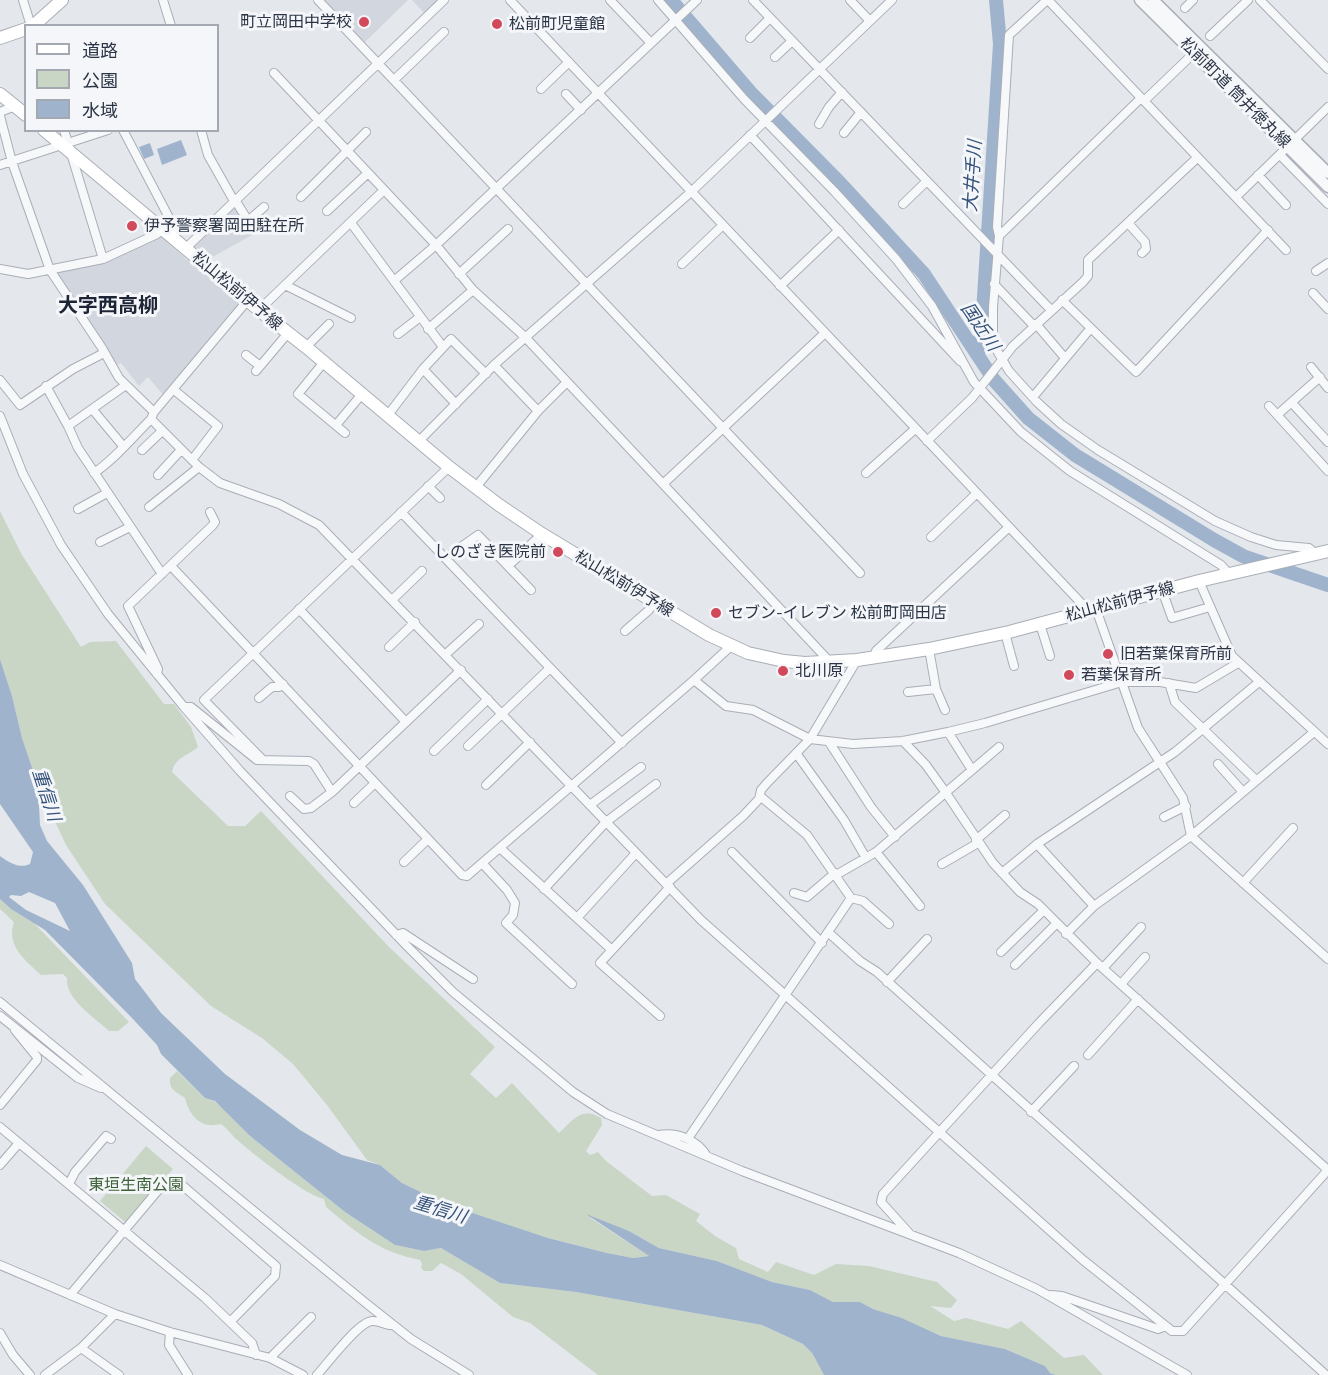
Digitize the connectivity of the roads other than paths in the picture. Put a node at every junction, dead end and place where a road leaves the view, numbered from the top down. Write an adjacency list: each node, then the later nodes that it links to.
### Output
1 (23, 0): 23 (street)
2 (62, 0): 24 (main road)
3 (163, 0): 25 (street)
4 (318, 0): 36 (street)
5 (444, 0): 36 (street)
6 (510, 0): 35 (street)
7 (610, 0): 32 (street)
8 (658, 0): 21 (street)
9 (697, 0): 21 (street)
10 (753, 0): 20 (street)
11 (850, 0): 22 (street)
12 (892, 0): 22 (street)
13 (1048, 0): 46 (street); 94 (street)
14 (1140, 0): 33 (street, 松前町道 筒井徳丸線)
15 (1153, 0): 33 (street, 松前町道 筒井徳丸線)
16 (1193, 0): 19 (street)
17 (1248, 0): 28 (street)
18 (1260, 0): 38 (street)
19 (1185, 8)
20 (770, 18): 30 (street); 31 (street)
21 (676, 20): 32 (street); 53 (street)
22 (870, 21): 37 (street)
23 (31, 24)
24 (34, 24)
25 (170, 24)
26 (24, 30): 29 (main road)
27 (444, 32): 40 (street)
28 (1210, 36)
29 (0, 38)
30 (750, 38)
31 (792, 41): 34 (street); 37 (street)
32 (651, 43): 43 (street)
33 (1198, 49): 46 (street); 64 (street, 松前町道 筒井徳丸線)
34 (775, 57)
35 (569, 62): 41 (street); 43 (street)
36 (378, 63): 40 (street); 54 (street)
37 (819, 69): 42 (street); 53 (street)
38 (1328, 69)
39 (274, 74): 54 (street)
40 (394, 80): 76 (street)
41 (541, 89)
42 (842, 92): 50 (street); 55 (street)
43 (598, 93): 49 (street); 78 (street)
44 (0, 94): 47 (main road)
45 (566, 94): 49 (street)
46 (1142, 100): 68 (street); 94 (street)
47 (15, 106): 51 (main road); 52 (street)
48 (1328, 107): 64 (street)
49 (581, 110): 76 (street)
50 (861, 112): 62 (street); 74 (street)
51 (24, 113)
52 (0, 114): 69 (street)
53 (765, 120): 63 (street); 139 (street)
54 (318, 121): 66 (street); 81 (street)
55 (819, 124)
56 (47, 132): 65 (main road, 松山松前伊予線)
57 (64, 132): 65 (street)
58 (103, 132): 65 (street)
59 (124, 132): 95 (street)
60 (202, 132): 81 (street)
61 (366, 132): 66 (street)
62 (844, 133)
63 (750, 135): 78 (street); 92 (street)
64 (1292, 144): 67 (street); 72 (street, 松前町道 筒井徳丸線); 75 (street, 松前町道 筒井徳丸線)
65 (67, 147): 69 (street); 90 (main road, 松山松前伊予線); 101 (street)
66 (347, 152): 71 (street); 79 (street)
67 (1280, 155): 73 (street); 83 (street)
68 (1197, 158): 80 (street); 88 (street)
69 (12, 162): 70 (street); 106 (street)
70 (0, 165)
71 (368, 173): 77 (street); 86 (street)
72 (1328, 173)
73 (1258, 175): 80 (street); 84 (street)
74 (927, 181): 82 (street); 99 (street)
75 (1328, 187)
76 (497, 189): 96 (street); 110 (street)
77 (384, 190): 87 (street); 96 (street)
78 (691, 192): 89 (street); 110 (street)
79 (301, 197)
80 (1236, 197): 93 (street)
81 (235, 200): 85 (street); 97 (street)
82 (903, 204)
83 (1328, 204)
84 (1286, 205)
85 (264, 207)
86 (327, 211)
87 (351, 223): 109 (street); 112 (street)
88 (1128, 223): 100 (street); 116 (street)
89 (723, 225): 104 (street); 113 (street)
90 (163, 229): 95 (main road, 松山松前伊予線); 101 (street)
91 (508, 229): 108 (street)
92 (839, 230): 113 (street); 139 (street)
93 (1268, 230): 98 (street); 126 (street)
94 (999, 236): 99 (street)
95 (174, 239): 97 (main road, 松山松前伊予線)
96 (436, 245): 108 (street); 109 (street)
97 (186, 248): 117 (main road, 松山松前伊予線)
98 (1286, 250)
99 (996, 253): 111 (street); 120 (street)
100 (1142, 254)
101 (103, 259): 106 (street)
102 (0, 261): 105 (street)
103 (1328, 263): 107 (street)
104 (682, 264)
105 (5, 269): 106 (street)
106 (50, 270): 133 (street)
107 (1316, 271)
108 (459, 274): 114 (street)
109 (395, 280): 121 (street)
110 (586, 284): 130 (street); 164 (street)
111 (994, 284): 124 (street); 136 (street)
112 (285, 285): 119 (street); 122 (street)
113 (780, 286): 128 (street)
114 (473, 290): 125 (street); 130 (street)
115 (1313, 293): 118 (street)
116 (1062, 300): 120 (street); 126 (street)
117 (247, 301): 119 (main road, 松山松前伊予線); 150 (street)
118 (1328, 309)
119 (259, 310): 127 (main road, 松山松前伊予線)
120 (1052, 310): 124 (street)
121 (420, 317): 125 (street); 129 (street)
122 (351, 318)
123 (329, 324): 131 (street)
124 (1035, 325): 135 (street); 136 (street)
125 (428, 329): 132 (street)
126 (1090, 329): 135 (street)
127 (288, 333): 131 (main road, 松山松前伊予線); 134 (street)
128 (825, 333): 164 (street); 165 (street)
129 (398, 334)
130 (525, 337): 138 (street); 145 (street)
131 (306, 347): 137 (main road, 松山松前伊予線)
132 (443, 347): 141 (street); 142 (street)
133 (104, 353): 146 (street); 147 (street)
134 (246, 355)
135 (1065, 358): 152 (street)
136 (1000, 361): 148 (street); 152 (street)
137 (324, 362): 151 (main road, 松山松前伊予線); 162 (street)
138 (494, 365): 142 (street); 157 (street)
139 (967, 367): 148 (street)
140 (1311, 367): 143 (street)
141 (423, 369): 154 (street); 159 (street)
142 (486, 374): 154 (street)
143 (1320, 377): 149 (street); 153 (street)
144 (0, 380): 147 (street)
145 (567, 382): 157 (street); 180 (street)
146 (126, 386): 156 (street); 158 (street)
147 (46, 387): 163 (street)
148 (980, 387): 169 (street); 203 (street)
149 (1328, 388)
150 (174, 390): 158 (street); 174 (street)
151 (362, 394): 159 (main road, 松山松前伊予線); 162 (street)
152 (1033, 397): 196 (street)
153 (1292, 402): 160 (street); 170 (street)
154 (456, 404): 168 (street)
155 (1269, 406): 160 (street)
156 (93, 410): 163 (street); 171 (street)
157 (538, 411): 182 (street)
158 (153, 415): 166 (street); 171 (street)
159 (388, 415): 168 (main road, 松山松前伊予線)
160 (1277, 415): 176 (street)
161 (0, 416): 231 (street)
162 (336, 425): 167 (street)
163 (68, 426): 177 (street)
164 (723, 428): 180 (street); 202 (street)
165 (915, 429): 169 (street); 178 (street)
166 (162, 431): 172 (street); 173 (street)
167 (345, 433)
168 (419, 441): 175 (main road, 松山松前伊予線)
169 (927, 441): 184 (street)
170 (1328, 442)
171 (123, 446): 177 (street)
172 (142, 450)
173 (181, 450): 174 (street); 179 (street)
174 (196, 464): 186 (street); 197 (street)
175 (449, 466): 181 (street); 182 (main road, 松山松前伊予線)
176 (1328, 471)
177 (94, 473): 183 (street)
178 (866, 473)
179 (158, 475)
180 (663, 484): 226 (street)
181 (428, 486): 185 (street); 189 (street)
182 (476, 487): 192 (main road, 松山松前伊予線)
183 (107, 493): 187 (street); 190 (street)
184 (976, 494): 191 (street); 193 (street)
185 (440, 498)
186 (149, 507)
187 (78, 509)
188 (210, 512): 199 (street)
189 (401, 512): 197 (street); 198 (street)
190 (130, 527): 194 (street); 204 (street)
191 (1008, 528): 212 (street); 224 (street)
192 (542, 534): 200 (street); 209 (main road, 松山松前伊予線)
193 (931, 537)
194 (100, 542)
195 (1328, 551): 196 (main road, 松山松前伊予線)
196 (1310, 554): 203 (main road, 松山松前伊予線)
197 (353, 558): 208 (street); 211 (street)
198 (444, 558): 200 (street); 229 (street)
199 (171, 566): 204 (street); 221 (street)
200 (508, 566): 206 (street)
201 (422, 571): 208 (street)
202 (860, 573)
203 (1234, 573): 205 (main road, 松山松前伊予線)
204 (162, 574): 231 (street)
205 (1199, 581): 207 (main road, 松山松前伊予線); 210 (street)
206 (531, 590)
207 (1162, 591): 210 (street); 212 (main road, 松山松前伊予線)
208 (393, 599): 213 (street)
209 (654, 602): 216 (street); 218 (main road, 松山松前伊予線)
210 (1210, 606): 227 (street)
211 (299, 609): 221 (street); 244 (street)
212 (1091, 611): 215 (main road, 松山松前伊予線); 233 (street)
213 (415, 622): 219 (street); 222 (street)
214 (479, 624): 222 (street)
215 (1040, 624): 217 (main road, 松山松前伊予線); 223 (street)
216 (625, 631)
217 (1005, 633): 220 (main road, 松山松前伊予線); 228 (street)
218 (731, 646): 226 (main road, 松山松前伊予線); 232 (street)
219 (389, 647)
220 (929, 649): 224 (main road, 松山松前伊予線); 237 (street)
221 (254, 653): 236 (street); 258 (street)
222 (446, 654): 230 (street)
223 (1050, 656)
224 (874, 657): 225 (main road, 松山松前伊予線)
225 (857, 660): 226 (main road, 松山松前伊予線); 248 (street)
226 (830, 662)
227 (1238, 663): 234 (street); 235 (street)
228 (1014, 666)
229 (550, 668): 243 (street); 252 (street)
230 (460, 670): 240 (street); 244 (street)
231 (157, 675): 241 (street)
232 (694, 680): 248 (street); 252 (street)
233 (1122, 682): 235 (street); 246 (street); 259 (street)
234 (1259, 682): 245 (street); 247 (street)
235 (1169, 683): 245 (street)
236 (283, 684): 239 (street); 261 (street)
237 (936, 689): 238 (street); 242 (street)
238 (908, 692)
239 (259, 698)
240 (488, 699): 243 (street); 256 (street)
241 (184, 707): 258 (street); 310 (street)
242 (945, 710)
243 (503, 714): 250 (street); 254 (street)
244 (406, 722): 261 (street)
245 (1203, 729): 259 (street); 264 (street)
246 (948, 732): 249 (street); 263 (street)
247 (1314, 732): 253 (street); 264 (street)
248 (810, 739): 251 (street); 257 (street)
249 (903, 741): 251 (street); 271 (street)
250 (530, 742): 267 (street); 268 (street)
251 (829, 742): 282 (street)
252 (622, 743): 268 (street)
253 (1328, 744)
254 (468, 746)
255 (999, 747): 263 (street)
256 (434, 751)
257 (796, 753): 273 (street); 290 (street)
258 (262, 759): 269 (street)
259 (1160, 763): 276 (street); 285 (street)
260 (1218, 764): 270 (street)
261 (359, 766): 265 (street); 269 (street)
262 (641, 767): 275 (street)
263 (972, 770): 271 (street)
264 (1256, 780): 270 (street)
265 (375, 783): 274 (street); 283 (street)
266 (656, 784): 279 (street)
267 (486, 785)
268 (572, 786): 275 (street); 286 (street)
269 (332, 792): 272 (street)
270 (1243, 792): 281 (street)
271 (946, 793): 282 (street); 284 (street)
272 (290, 796)
273 (760, 796): 295 (street); 297 (street)
274 (354, 803)
275 (590, 805): 279 (street)
276 (1186, 807): 278 (street); 281 (street)
277 (1005, 815): 284 (street)
278 (1164, 817)
279 (606, 822): 289 (street); 298 (street)
280 (1293, 828): 296 (street)
281 (1191, 836): 296 (street); 302 (street)
282 (895, 837): 288 (street)
283 (428, 839): 291 (street); 292 (street)
284 (977, 842): 293 (street); 294 (street)
285 (1037, 844): 294 (street); 302 (street)
286 (500, 848): 292 (street); 298 (street)
287 (732, 852): 312 (street)
288 (876, 852): 290 (street); 301 (street)
289 (636, 853): 297 (street); 304 (street)
290 (866, 858): 295 (street)
291 (404, 862)
292 (482, 863): 321 (street)
293 (942, 864)
294 (1002, 873): 303 (street)
295 (835, 874): 299 (street); 300 (street)
296 (1243, 883): 316 (street)
297 (668, 885): 313 (street); 323 (street)
298 (544, 889): 304 (street)
299 (794, 893)
300 (851, 898): 305 (street); 308 (street)
301 (920, 906)
302 (1094, 906): 309 (street)
303 (1044, 910): 306 (street); 314 (street)
304 (577, 918): 313 (street)
305 (889, 924)
306 (1056, 924): 309 (street); 317 (street)
307 (1141, 927): 318 (street)
308 (829, 933): 312 (street); 320 (street)
309 (1066, 934): 318 (street)
310 (396, 935): 319 (street); 337 (street)
311 (927, 939): 320 (street)
312 (822, 943): 323 (street)
313 (612, 950): 327 (street)
314 (1001, 952)
315 (1145, 957): 322 (street)
316 (1328, 959)
317 (1015, 965)
318 (1100, 965): 322 (street); 331 (street)
319 (474, 979)
320 (887, 982): 331 (street)
321 (572, 984)
322 (1121, 984): 324 (street)
323 (786, 997): 336 (street); 338 (street)
324 (1138, 999): 329 (street); 343 (street)
325 (0, 1004): 328 (street); 332 (street)
326 (0, 1016): 328 (street)
327 (660, 1016)
328 (14, 1028): 332 (street); 333 (street)
329 (1088, 1055)
330 (1074, 1066): 334 (street)
331 (991, 1075): 334 (street); 336 (street)
332 (104, 1088): 354 (street)
333 (0, 1105)
334 (1031, 1112): 348 (street)
335 (0, 1127): 340 (street)
336 (938, 1133): 346 (street); 355 (street)
337 (656, 1135): 338 (street); 341 (street)
338 (688, 1137): 341 (street)
339 (111, 1139): 344 (street)
340 (19, 1143): 342 (street); 344 (street)
341 (707, 1156): 346 (street)
342 (0, 1165)
343 (1328, 1170): 348 (street)
344 (69, 1184): 345 (street)
345 (125, 1230): 349 (street); 353 (street); 353 (street)
346 (909, 1234): 350 (street)
347 (0, 1265): 349 (street)
348 (1225, 1285): 355 (street); 370 (street)
349 (70, 1295): 351 (street)
350 (1048, 1295): 355 (street); 369 (street)
351 (115, 1314): 356 (street); 358 (street)
352 (311, 1317): 360 (street)
353 (230, 1322): 359 (street)
354 (394, 1326): 367 (street); 368 (street)
355 (1166, 1326)
356 (170, 1332): 359 (street); 365 (street)
357 (0, 1333): 362 (street)
358 (81, 1348): 363 (street); 364 (street)
359 (256, 1355): 360 (street)
360 (270, 1359): 361 (street)
361 (288, 1372): 366 (street)
362 (30, 1375)
363 (45, 1375)
364 (119, 1375)
365 (188, 1375)
366 (303, 1375)
367 (317, 1375)
368 (469, 1375)
369 (1187, 1375)
370 (1326, 1375)

